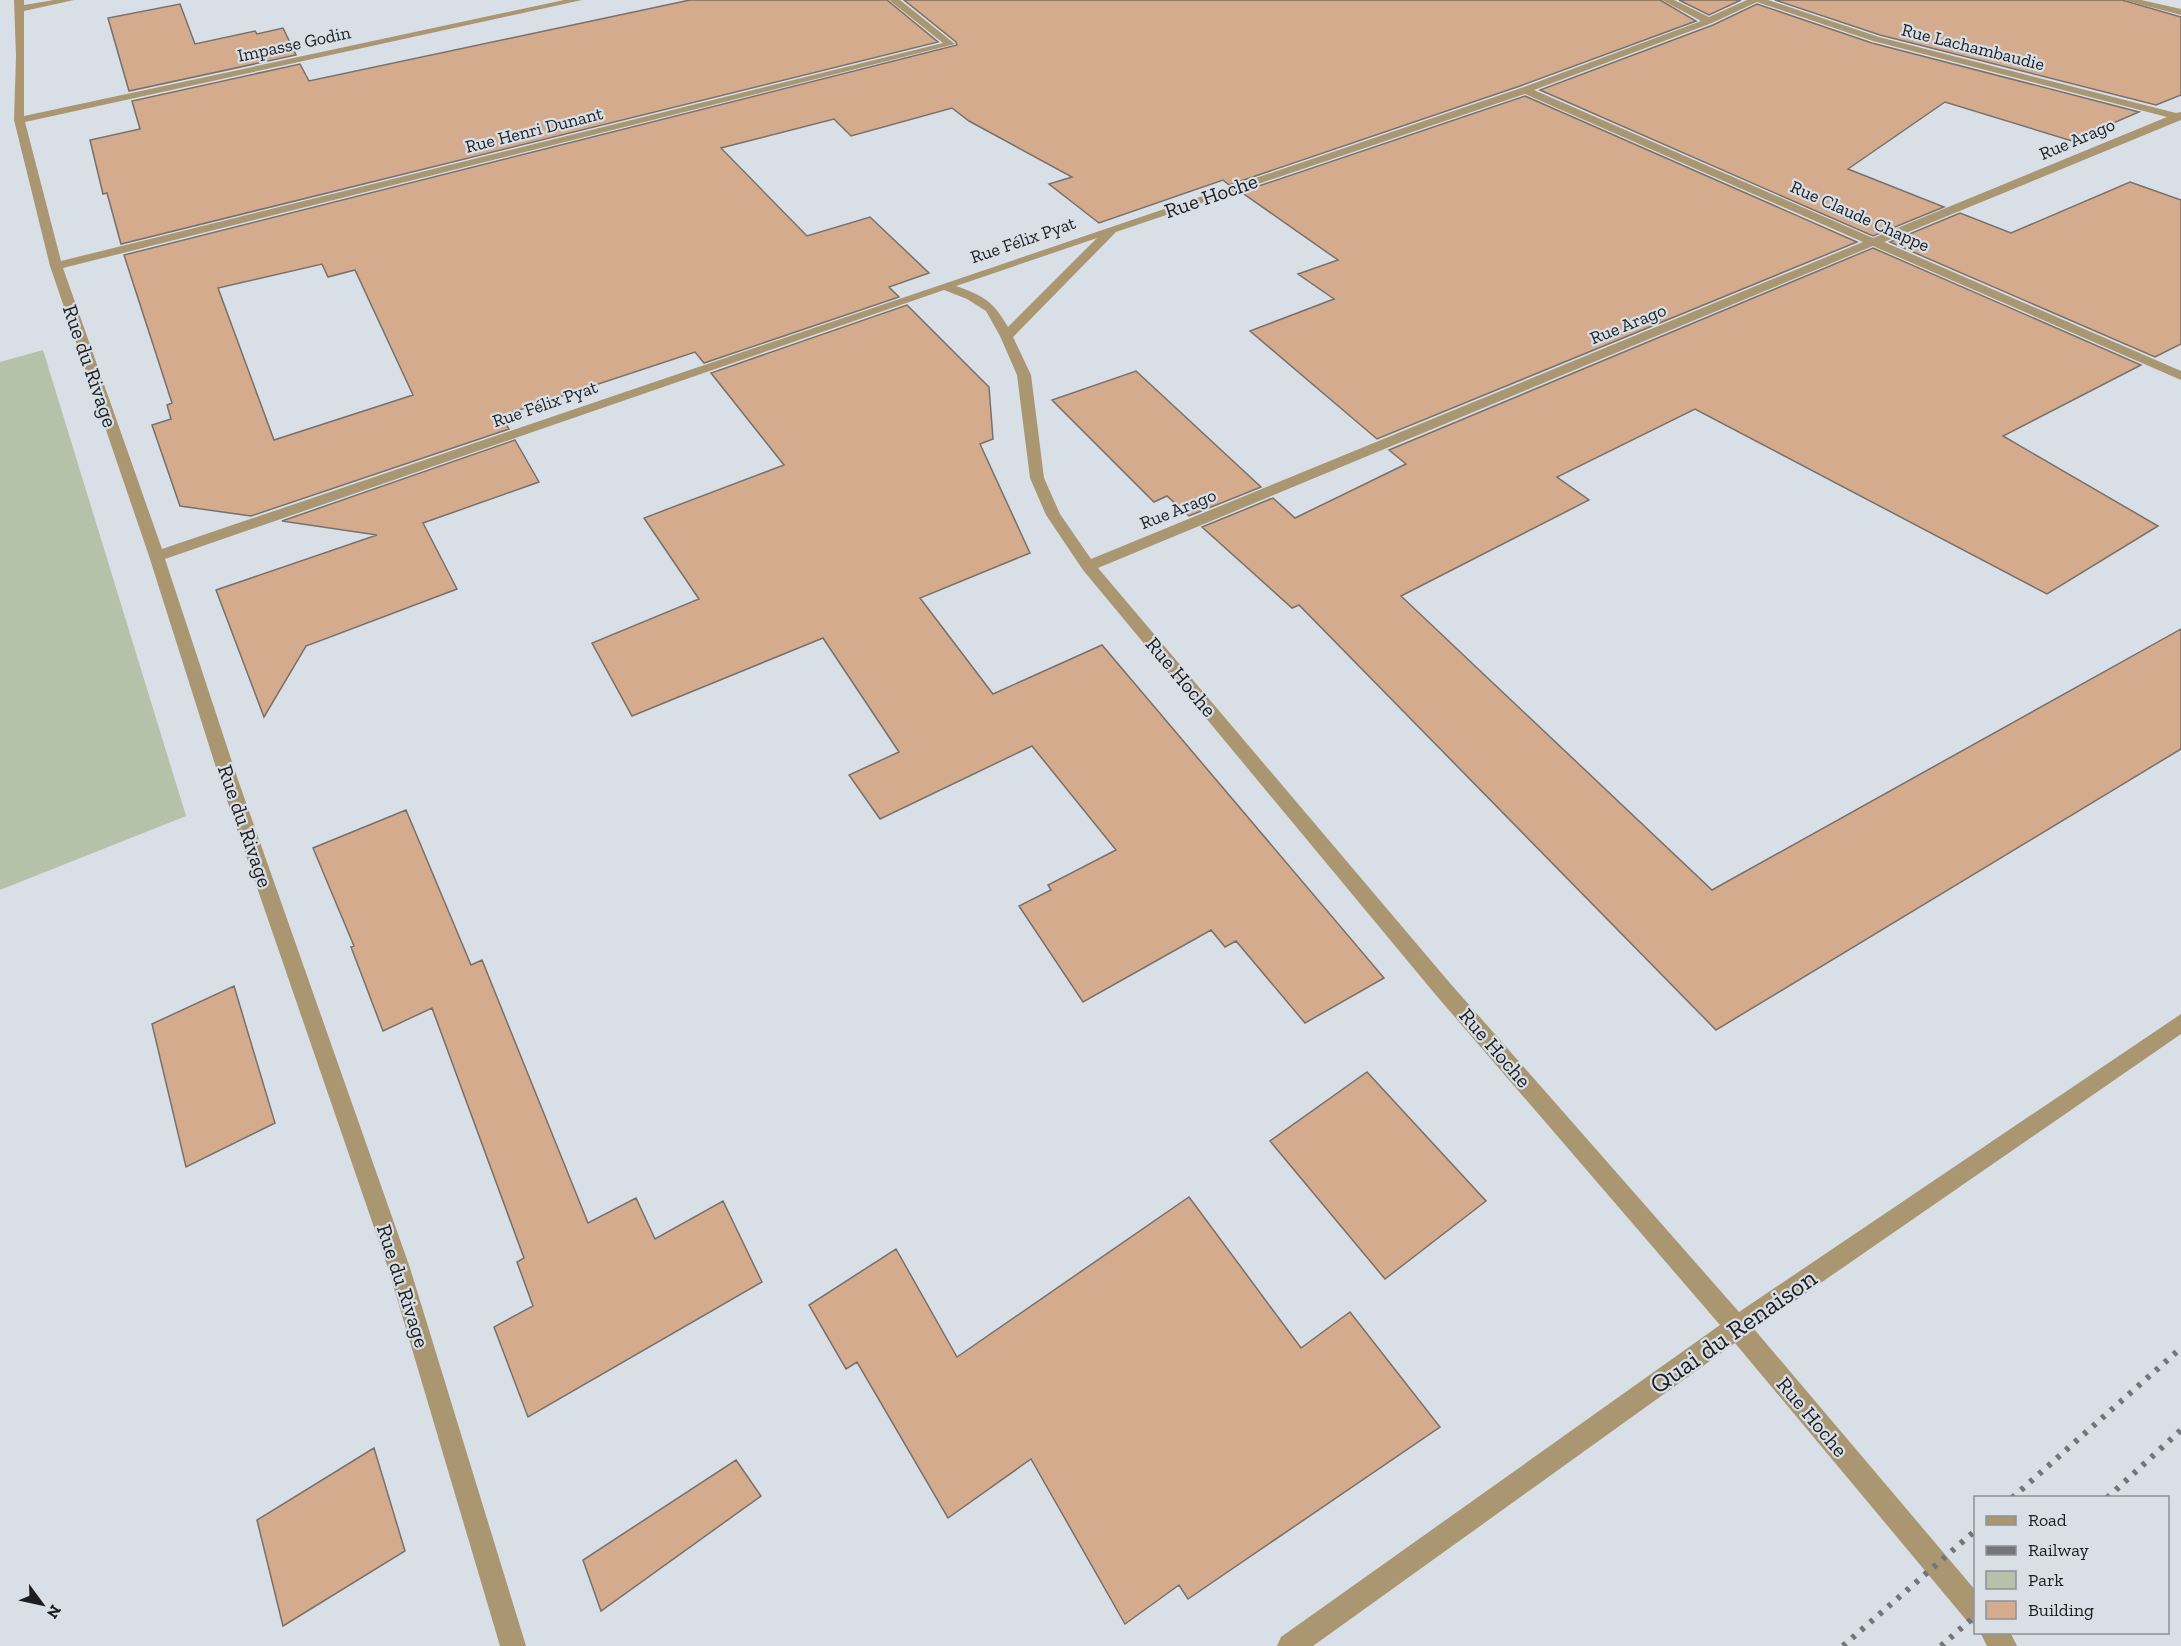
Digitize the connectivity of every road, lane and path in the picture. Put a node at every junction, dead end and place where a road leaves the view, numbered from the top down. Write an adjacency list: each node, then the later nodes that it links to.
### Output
1 (69, 0): 7 (street)
2 (577, 0): 12 (street, Impasse Godin)
3 (894, 0): 15 (street, Rue Henri Dunant)
4 (1667, 0): 9 (street)
5 (1757, 0): 9 (street, Rue Hoche); 11 (street, Rue Lachambaudie)
6 (2129, 0): 8 (street)
7 (19, 5): 12 (street, Rue du Rivage)
8 (2181, 12)
9 (1709, 21): 10 (street, Rue Hoche)
10 (1525, 90): 13 (street, Rue Hoche); 14 (street, Rue Claude Chappe)
11 (2180, 117): 14 (street, Rue Arago)
12 (18, 120): 15 (street, Rue du Rivage)
13 (1113, 229): 16 (street, Rue Félix Pyat); 17 (street, Rue Hoche)
14 (1876, 242): 18 (street, Rue Claude Chappe); 20 (street, Rue Arago)
15 (56, 266): 19 (street, Rue du Rivage)
16 (944, 286): 17 (street, Rue Félix Pyat); 19 (street, Rue Félix Pyat)
17 (1006, 336): 20 (street, Rue Hoche)
18 (2181, 376)
19 (157, 556): 25 (street, Rue du Rivage)
20 (1088, 566): 22 (street, Rue Hoche)
21 (2181, 1023): 22 (street, Quai du Renaison)
22 (1737, 1328): 23 (street, Rue Hoche); 26 (street, Quai du Renaison)
23 (1974, 1610)
24 (1995, 1634): 27 (street)
25 (513, 1646)
26 (1290, 1646)
27 (2004, 1646)

